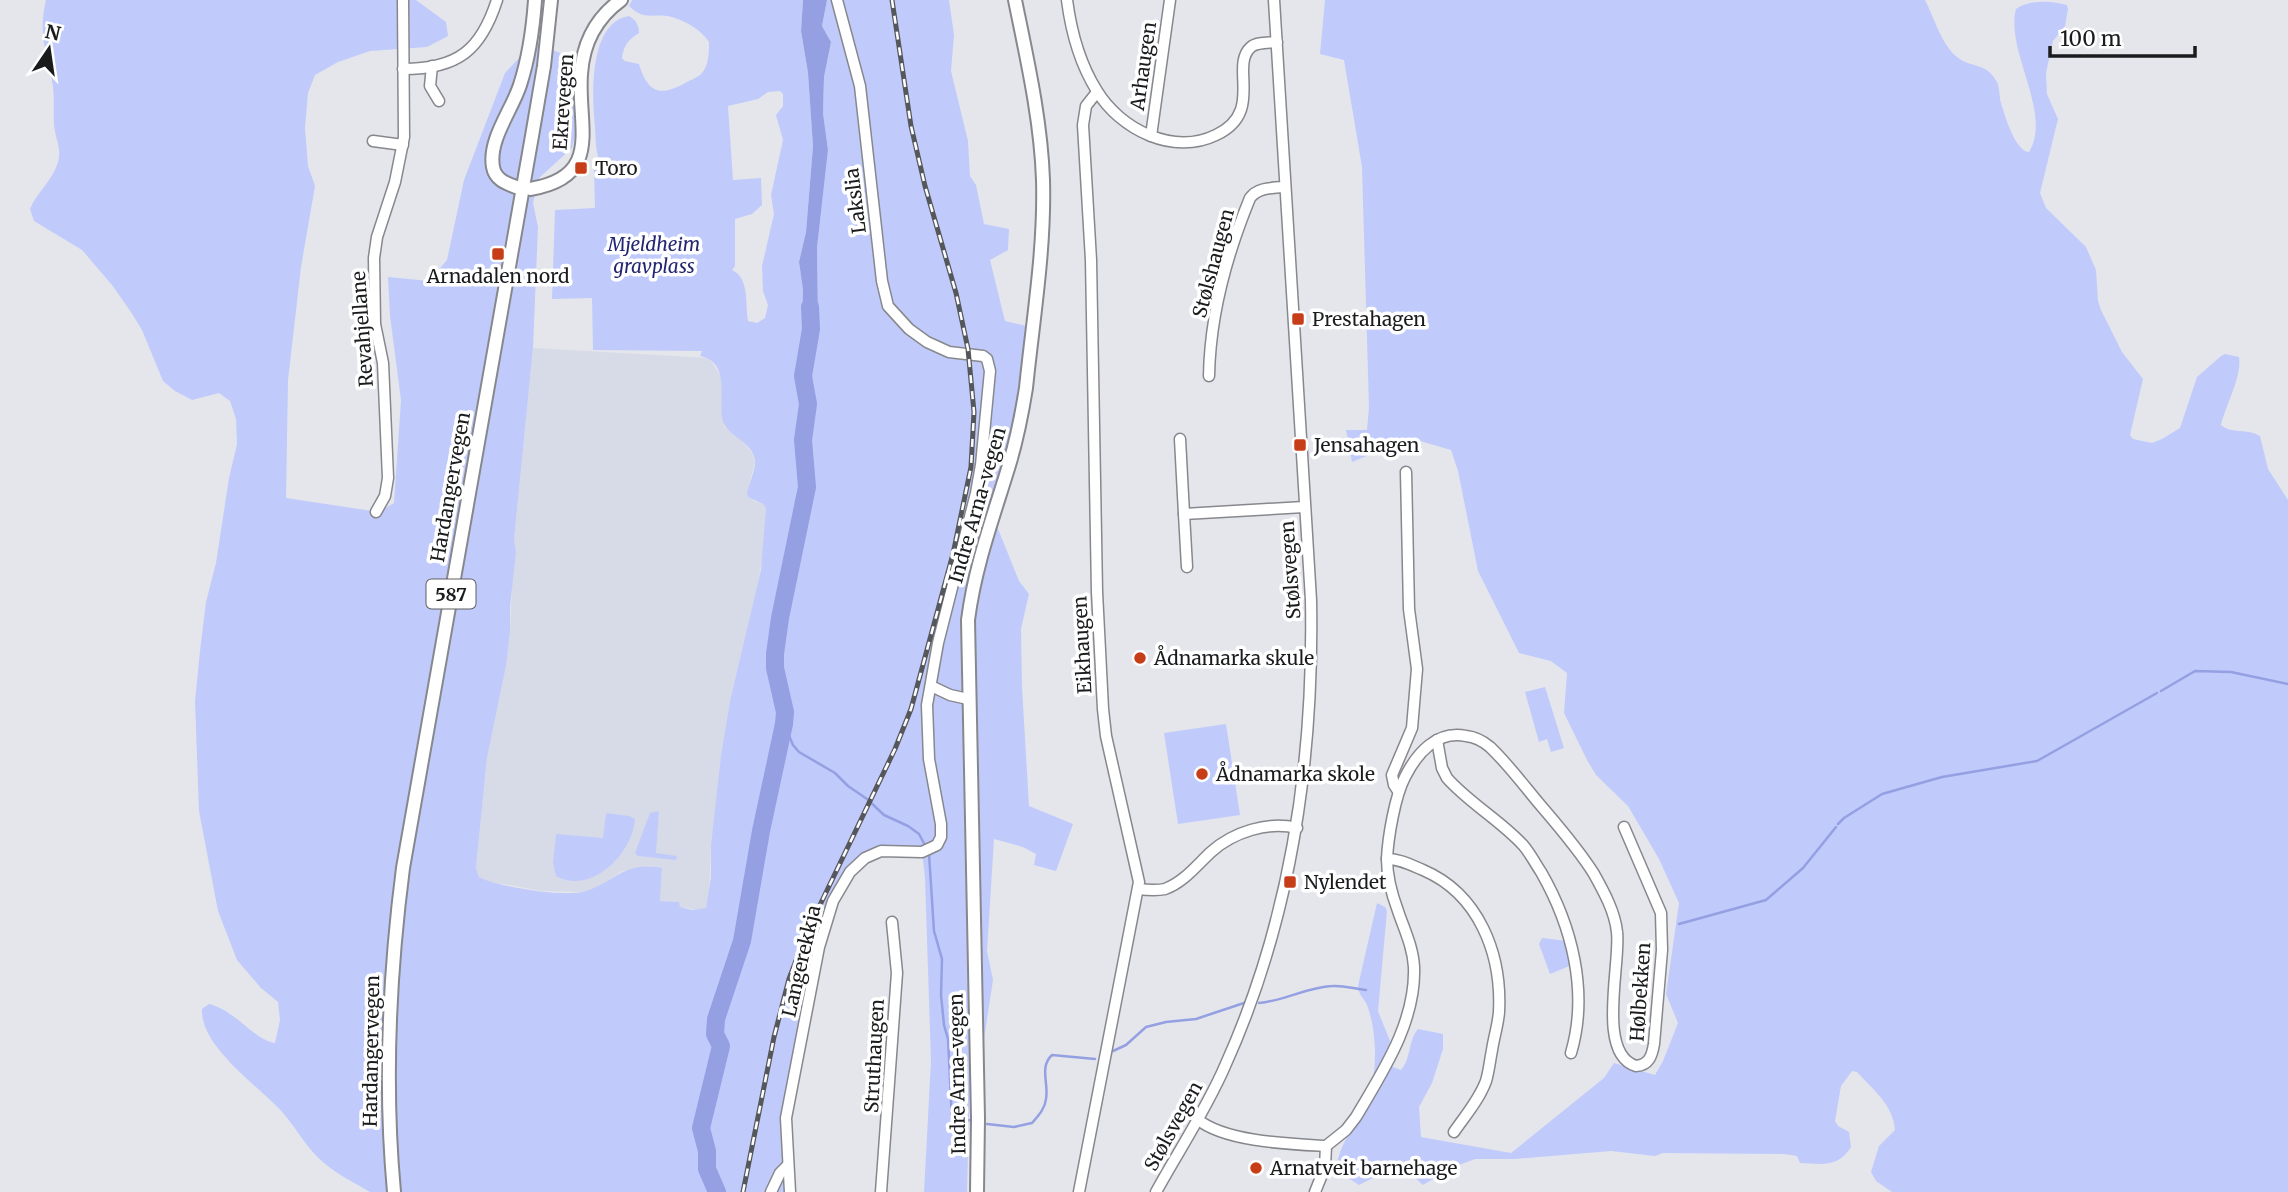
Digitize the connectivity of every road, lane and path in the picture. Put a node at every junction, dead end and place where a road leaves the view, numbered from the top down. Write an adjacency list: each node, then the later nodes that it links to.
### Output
1 (403, 0): 13 (street, Revahjellane)
2 (497, 0): 12 (street)
3 (535, 0): 19 (main road)
4 (551, 0): 43 (main road, Hardangervegen / 587)
5 (621, 0): 21 (main road, Ekrevegen)
6 (837, 0): 29 (street, Lakslia)
7 (1015, 0): 30 (main road, Indre Arna-vegen)
8 (1067, 0): 14 (street)
9 (1170, 0): 16 (street, Arhaugen)
10 (1274, 0): 11 (street, Stølsvegen)
11 (1277, 42): 16 (street); 20 (street, Stølsvegen)
12 (432, 66): 13 (street); 15 (street)
13 (403, 69): 18 (street, Revahjellane)
14 (1097, 92): 16 (street); 36 (street, Eikhaugen)
15 (439, 101)
16 (1151, 136)
17 (373, 141): 18 (street)
18 (402, 145): 26 (street, Revahjellane)
19 (516, 187)
20 (1285, 187): 22 (street, Stølshaugen); 25 (street, Stølsvegen)
21 (530, 189)
22 (1209, 376)
23 (1180, 439): 27 (street)
24 (1406, 472): 32 (street)
25 (1304, 507): 27 (street); 34 (street, Stølsvegen)
26 (376, 512)
27 (1184, 514): 28 (street)
28 (1186, 567)
29 (930, 687): 30 (street); 42 (street, Langerekkja)
30 (968, 699): 47 (main road, Indre Arna-vegen)
31 (1437, 740): 32 (street); 33 (street, Hølbekken); 38 (street)
32 (1398, 791): 35 (street)
33 (1624, 827)
34 (1297, 828): 36 (street); 39 (street, Stølsvegen)
35 (1387, 859): 40 (street); 41 (street)
36 (1138, 890): 48 (street, Eikhaugen)
37 (892, 922): 46 (street, Struthaugen)
38 (1572, 1053)
39 (1197, 1119): 41 (street); 49 (street, Stølsvegen)
40 (1454, 1132)
41 (1326, 1146): 50 (street)
42 (787, 1166): 44 (street); 45 (street, Langerekkja)
43 (394, 1192)
44 (771, 1192)
45 (790, 1192)
46 (881, 1192)
47 (977, 1192)
48 (1079, 1192)
49 (1156, 1192)
50 (1315, 1192)

